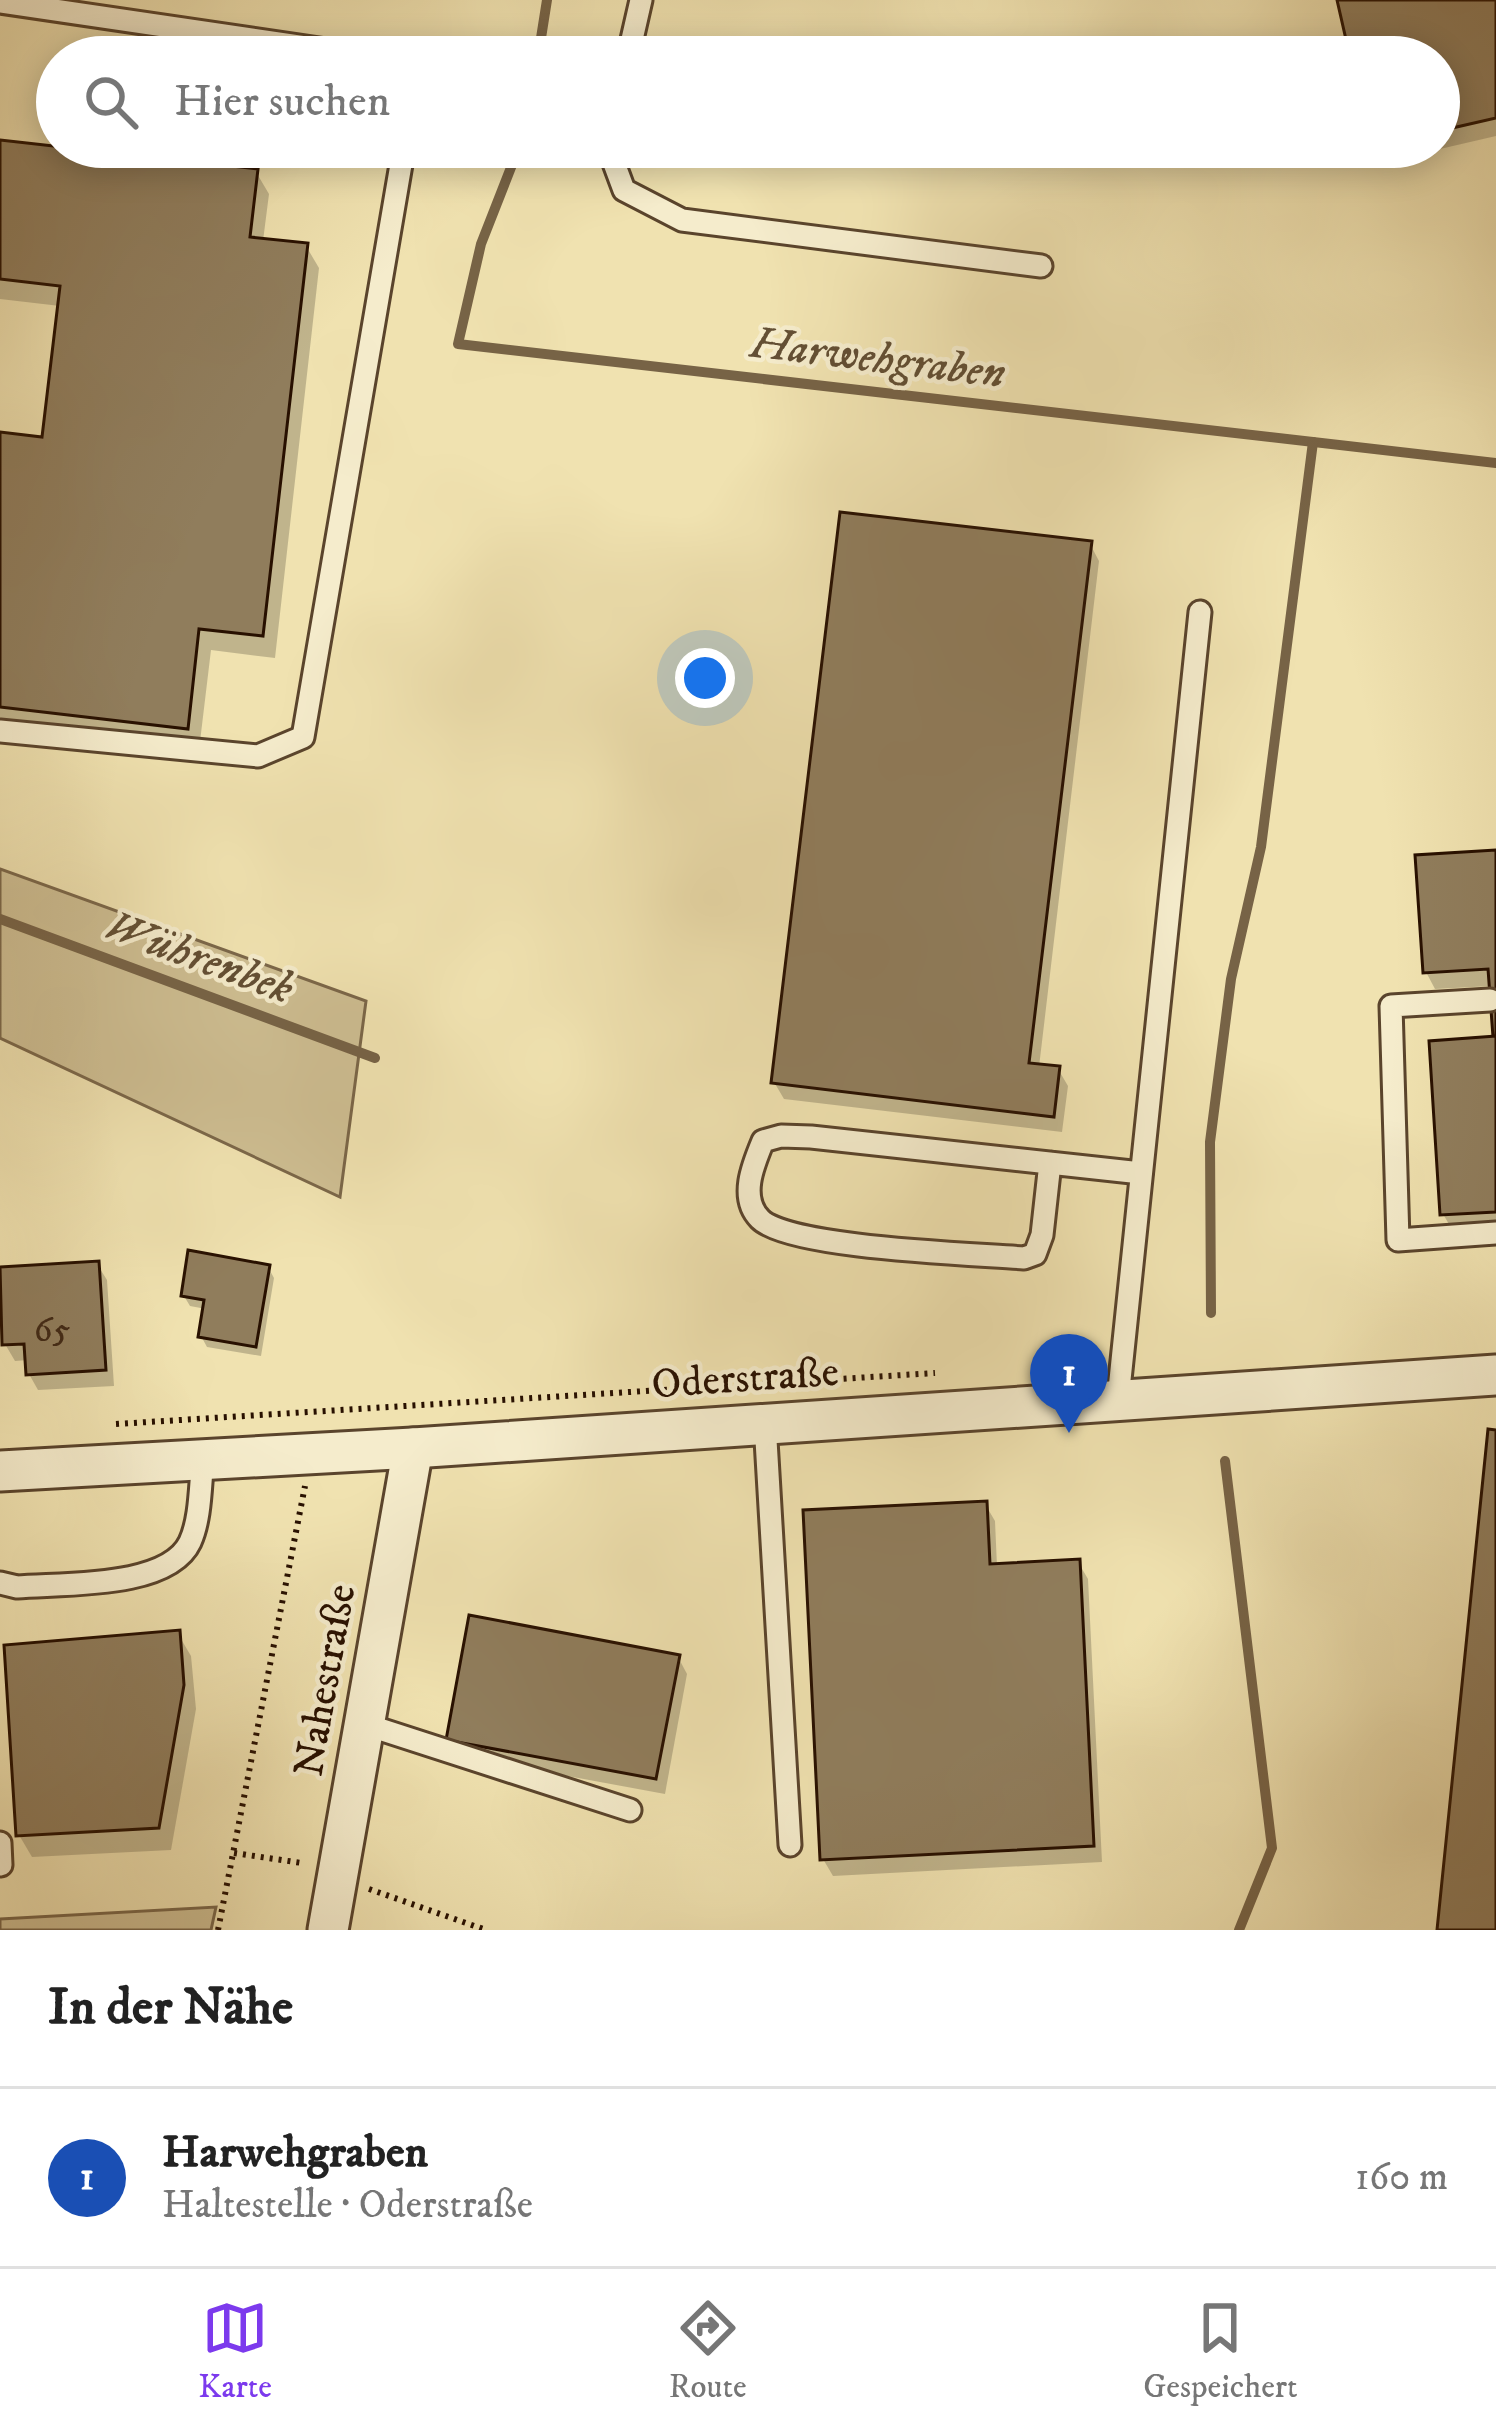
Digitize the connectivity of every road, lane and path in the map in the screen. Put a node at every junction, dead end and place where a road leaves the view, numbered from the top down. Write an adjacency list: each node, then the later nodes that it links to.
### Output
1 (641, 0): 4 (lane)
2 (0, 2): 3 (lane)
3 (231, 36)
4 (633, 36)
5 (400, 168): 9 (lane)
6 (616, 168): 7 (lane)
7 (1042, 266)
8 (1200, 612): 12 (lane)
9 (0, 730)
10 (1490, 1000): 13 (lane)
11 (1050, 1163): 11 (lane); 12 (lane)
12 (1141, 1173): 16 (lane)
13 (1496, 1234)
14 (953, 1371): 17 (path)
15 (1496, 1375): 16 (street, Oderstraße)
16 (1118, 1399): 18 (street, Oderstraße)
17 (332, 1410): 19 (path); 21 (path)
18 (765, 1423): 20 (street, Oderstraße); 28 (lane)
19 (95, 1426)
20 (413, 1448): 21 (street, Oderstraße); 25 (street, Nahestraße)
21 (324, 1452): 22 (street, Oderstraße); 29 (path)
22 (203, 1459): 23 (street, Oderstraße); 24 (lane)
23 (0, 1471)
24 (0, 1582)
25 (364, 1724): 26 (lane); 31 (street, Nahestraße)
26 (630, 1810)
27 (0, 1843): 30 (lane)
28 (790, 1845)
29 (234, 1853): 31 (path); 32 (path)
30 (2, 1865)
31 (338, 1869): 33 (street, Nahestraße); 34 (path)
32 (218, 1930)
33 (328, 1930)
34 (486, 1930)

